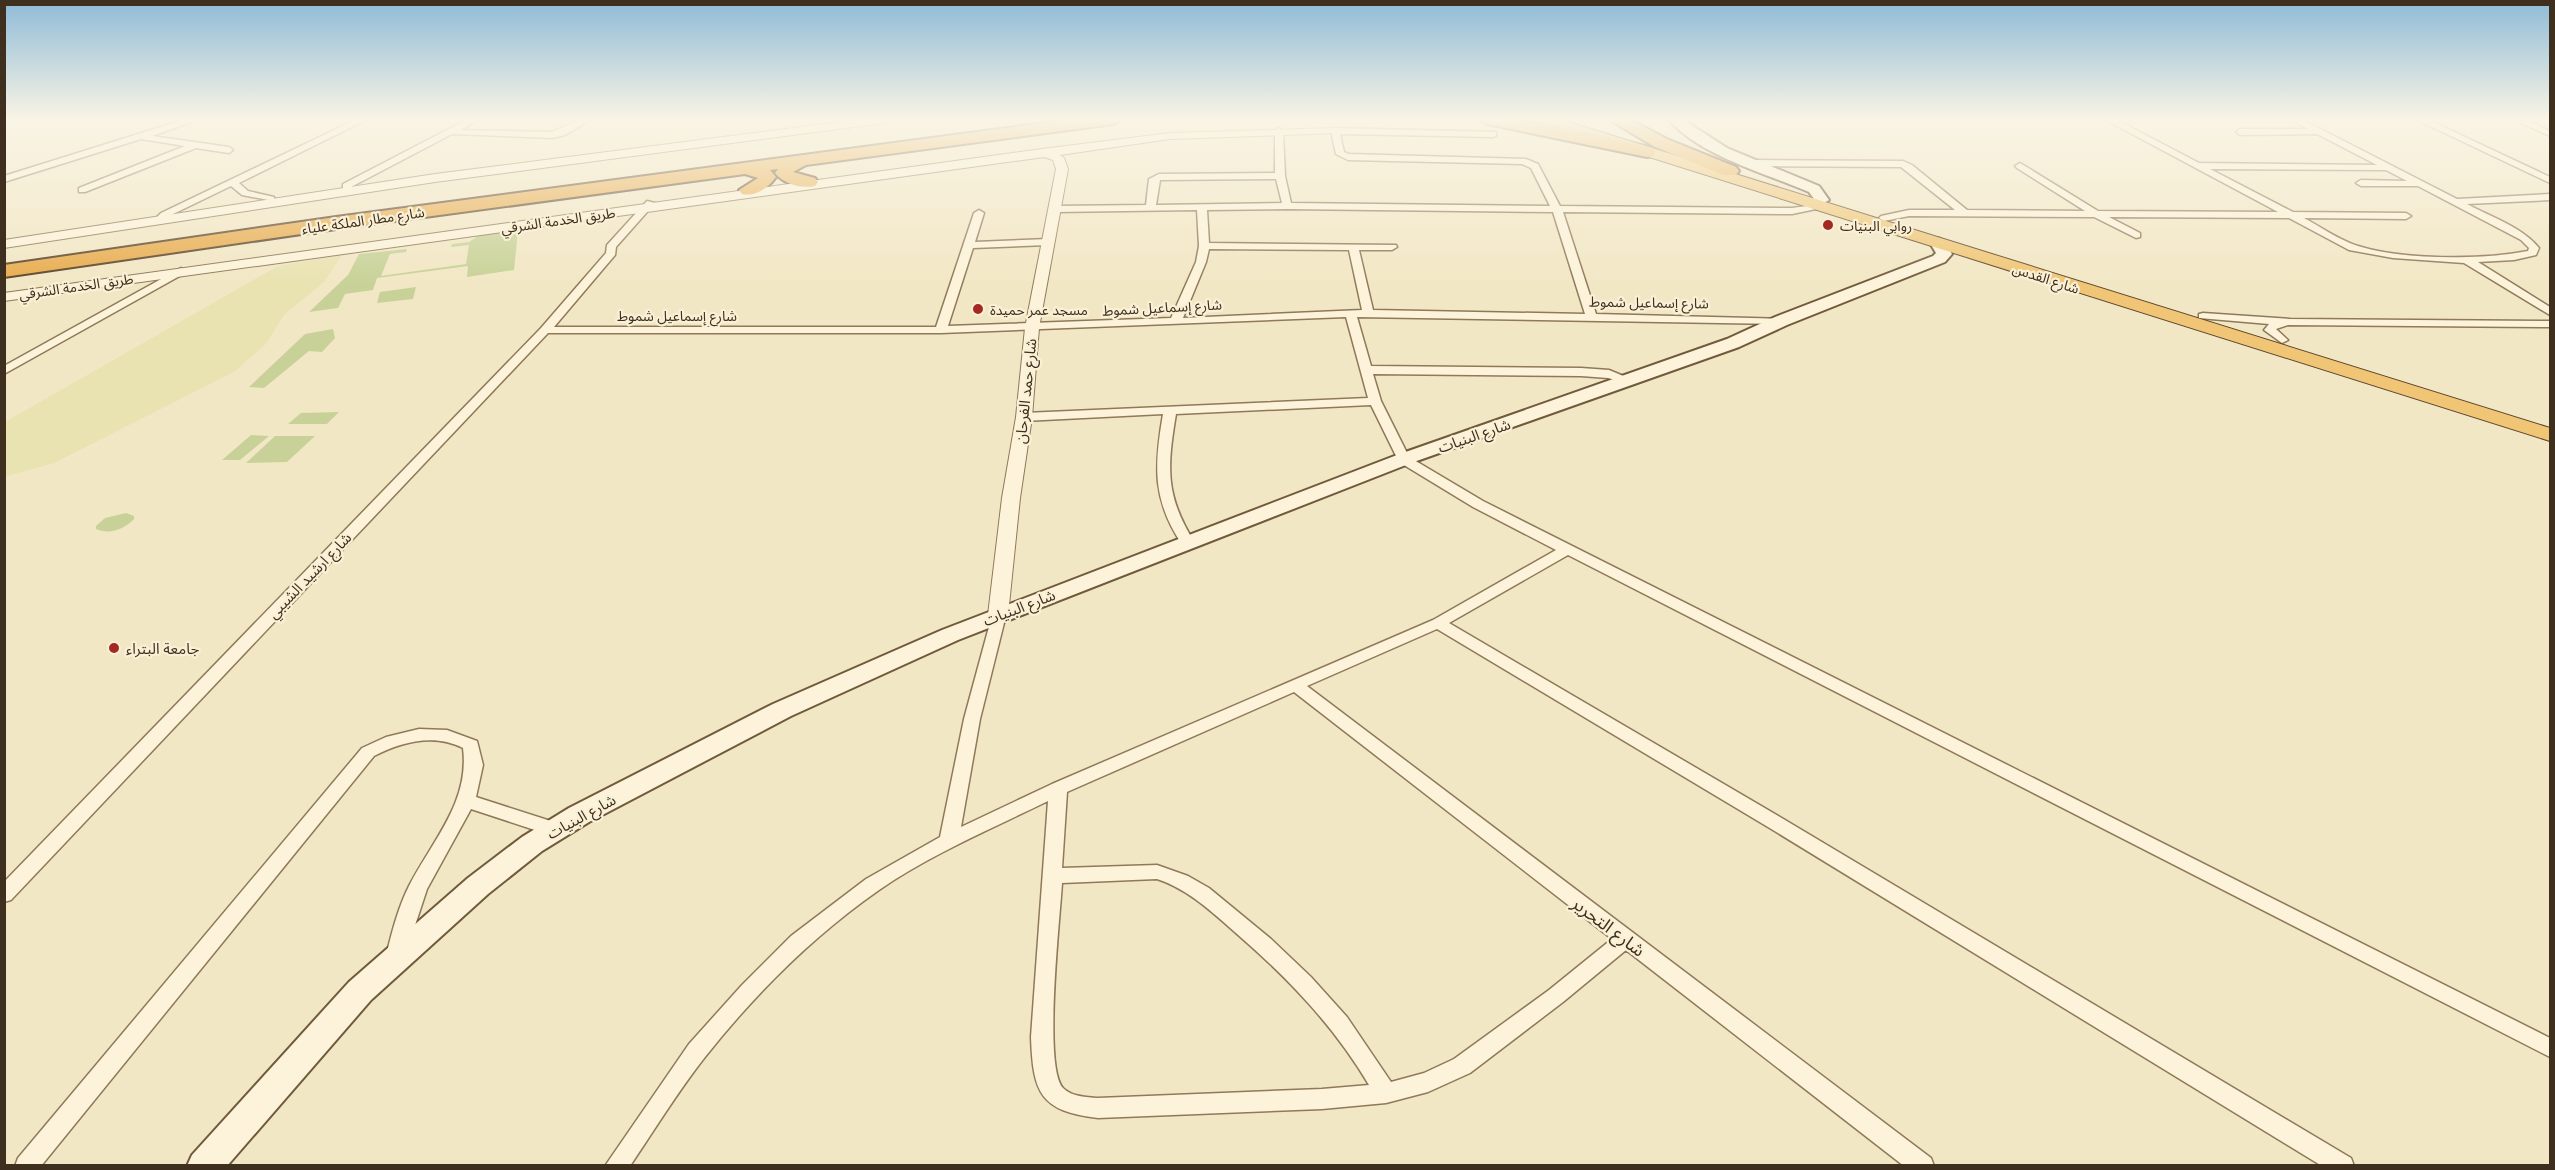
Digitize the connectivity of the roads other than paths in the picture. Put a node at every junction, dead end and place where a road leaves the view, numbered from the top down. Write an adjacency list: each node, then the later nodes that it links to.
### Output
1 (22, 174): 24 (street)
2 (123, 174): 32 (street)
3 (247, 174): 26 (street)
4 (373, 174): 31 (street)
5 (438, 174): 31 (street)
6 (461, 174): 31 (street)
7 (643, 174): 64 (highway, شارع مطار الملكة علياء)
8 (706, 174): 65 (highway, شارع مطار الملكة علياء)
9 (764, 174): 33 (highway)
10 (786, 174): 28 (highway)
11 (860, 174): 28 (street, طريق الخدمة الشرقي)
12 (876, 174): 27 (street, طريق الخدمة الشرقي)
13 (1061, 174): 42 (street, شارع حمد الفرحان)
14 (1539, 174): 43 (street)
15 (1720, 174): 37 (highway, شارع القدس)
16 (1737, 174): 37 (highway, شارع القدس)
17 (1779, 174): 37 (main road)
18 (1917, 174): 46 (street)
19 (2032, 174): 47 (street)
20 (2211, 174): 48 (street)
21 (2399, 174): 30 (street)
22 (2536, 174): 25 (street)
23 (1280, 176): 39 (street); 40 (street)
24 (4, 179)
25 (2550, 180)
26 (231, 181): 35 (street); 50 (street)
27 (809, 182): 28 (highway)
28 (778, 183): 33 (street, طريق الخدمة الشرقي); 38 (street, طريق الخدمة الشرقي)
29 (2361, 183): 30 (street)
30 (2419, 184): 36 (street)
31 (347, 188): 35 (street); 50 (street)
32 (82, 190)
33 (748, 190): 38 (street, طريق الخدمة الشرقي)
34 (2550, 197): 36 (street)
35 (271, 199): 50 (street)
36 (2456, 202): 63 (street)
37 (1820, 203): 43 (street); 51 (highway, شارع القدس); 56 (highway, شارع القدس)
38 (654, 204): 44 (street, طريق الخدمة الشرقي); 52 (street, شارع ارشيد الشيبي); 62 (street, شارع ارشيد الشيبي); 67 (street, طريق الخدمة الشرقي)
39 (1287, 206): 41 (street); 43 (street)
40 (1151, 208): 41 (street); 42 (street)
41 (1202, 208): 59 (street)
42 (1055, 209): 55 (street, شارع حمد الفرحان)
43 (1557, 209): 72 (street)
44 (605, 213): 52 (street); 66 (street, طريق الخدمة الشرقي)
45 (979, 213): 58 (street)
46 (1965, 214): 47 (street); 51 (street)
47 (2096, 214): 48 (street); 53 (street)
48 (2290, 216): 49 (street); 63 (street)
49 (2406, 216)
50 (161, 218): 54 (street); 57 (street)
51 (1884, 218): 73 (highway, شارع القدس)
52 (631, 225): 62 (street, شارع ارشيد الشيبي)
53 (2136, 235)
54 (4, 239)
55 (1048, 243): 58 (street); 78 (street, شارع حمد الفرحان)
56 (1938, 243): 75 (main road, شارع البنيات); 89 (highway, شارع القدس)
57 (4, 244)
58 (969, 245): 80 (street)
59 (1204, 246): 60 (street); 74 (street)
60 (1353, 247): 61 (street); 71 (street)
61 (1392, 247)
62 (611, 252): 79 (street, شارع ارشيد الشيبي)
63 (2465, 259): 69 (street)
64 (4, 261)
65 (4, 271)
66 (181, 271): 68 (street, طريق الخدمة الشرقي); 82 (street)
67 (4, 292)
68 (4, 297)
69 (2550, 312)
70 (1350, 313): 71 (street, شارع إسماعيل شموط); 74 (street, شارع إسماعيل شموط); 83 (street)
71 (1368, 313): 72 (street, شارع إسماعيل شموط)
72 (1591, 316): 75 (street, شارع إسماعيل شموط)
73 (2203, 316): 76 (street); 81 (highway, شارع القدس)
74 (1176, 321): 78 (street, شارع إسماعيل شموط)
75 (1781, 321): 84 (main road, شارع البنيات)
76 (2290, 322): 77 (street); 81 (street)
77 (2550, 324)
78 (1032, 328): 80 (street, شارع إسماعيل شموط); 87 (street, شارع حمد الفرحان)
79 (545, 330): 80 (street, شارع إسماعيل شموط); 101 (street, شارع ارشيد الشيبي)
80 (941, 330)
81 (2282, 340): 88 (highway, شارع القدس)
82 (4, 370)
83 (1365, 370): 84 (street); 85 (street)
84 (1627, 380): 90 (main road, شارع البنيات)
85 (1375, 401): 86 (street); 90 (street)
86 (1170, 410): 87 (street); 91 (street)
87 (1024, 417): 93 (street, شارع حمد الفرحان)
88 (2550, 424)
89 (2550, 435)
90 (1404, 459): 91 (main road, شارع البنيات); 92 (street)
91 (1188, 543): 93 (main road, شارع البنيات)
92 (1568, 549): 94 (street); 104 (street)
93 (998, 615): 98 (main road, شارع البنيات); 99 (street)
94 (1438, 623): 95 (street); 110 (street)
95 (1296, 686): 96 (street); 102 (street, شارع التحرير)
96 (1058, 789): 99 (street); 100 (street)
97 (467, 801): 98 (street); 103 (street); 106 (street)
98 (554, 829): 103 (main road, شارع البنيات)
99 (949, 841): 108 (street)
100 (1054, 876): 105 (street); 105 (street)
101 (4, 895)
102 (1626, 939): 105 (street); 109 (street, شارع التحرير)
103 (395, 959): 107 (main road, شارع البنيات)
104 (2550, 1048)
105 (1386, 1093)
106 (26, 1166)
107 (204, 1166)
108 (616, 1166)
109 (1923, 1166)
110 (2343, 1166)

